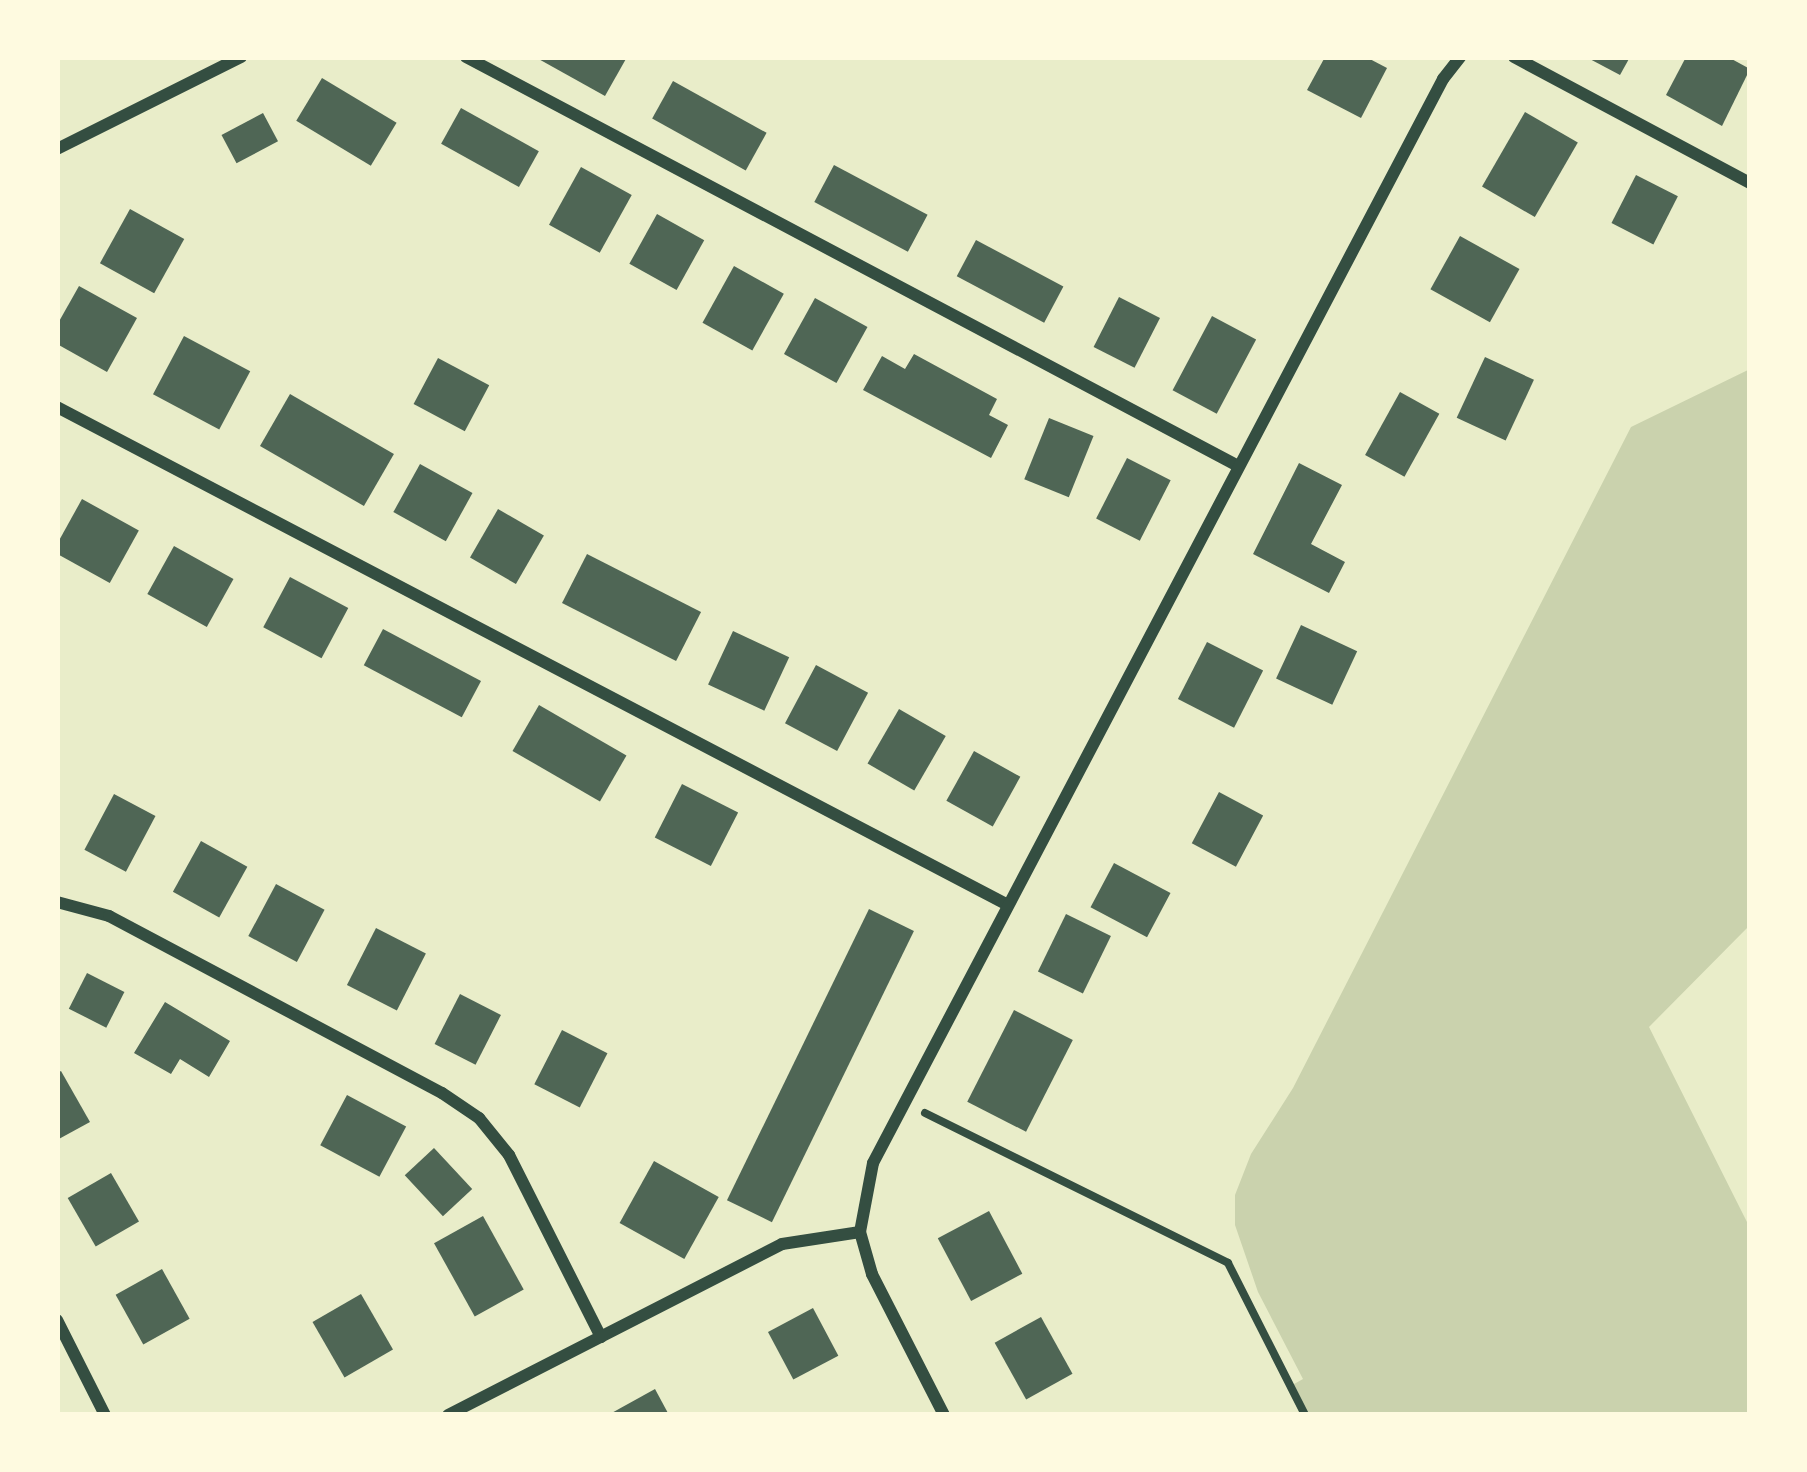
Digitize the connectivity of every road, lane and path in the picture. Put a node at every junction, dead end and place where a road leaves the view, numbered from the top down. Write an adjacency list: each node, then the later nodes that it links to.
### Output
1 (241, 57): 5 (street)
2 (466, 57): 8 (street)
3 (1460, 57): 8 (street)
4 (1514, 57): 6 (street)
5 (57, 149)
6 (1750, 183)
7 (57, 406): 10 (street)
8 (1238, 466): 10 (street)
9 (57, 902): 14 (street)
10 (1006, 904): 11 (street)
11 (902, 1103): 12 (street); 18 (path)
12 (860, 1232): 14 (street); 17 (street)
13 (57, 1320): 15 (street)
14 (601, 1337): 16 (street)
15 (105, 1415)
16 (448, 1415)
17 (944, 1415)
18 (1305, 1415)

